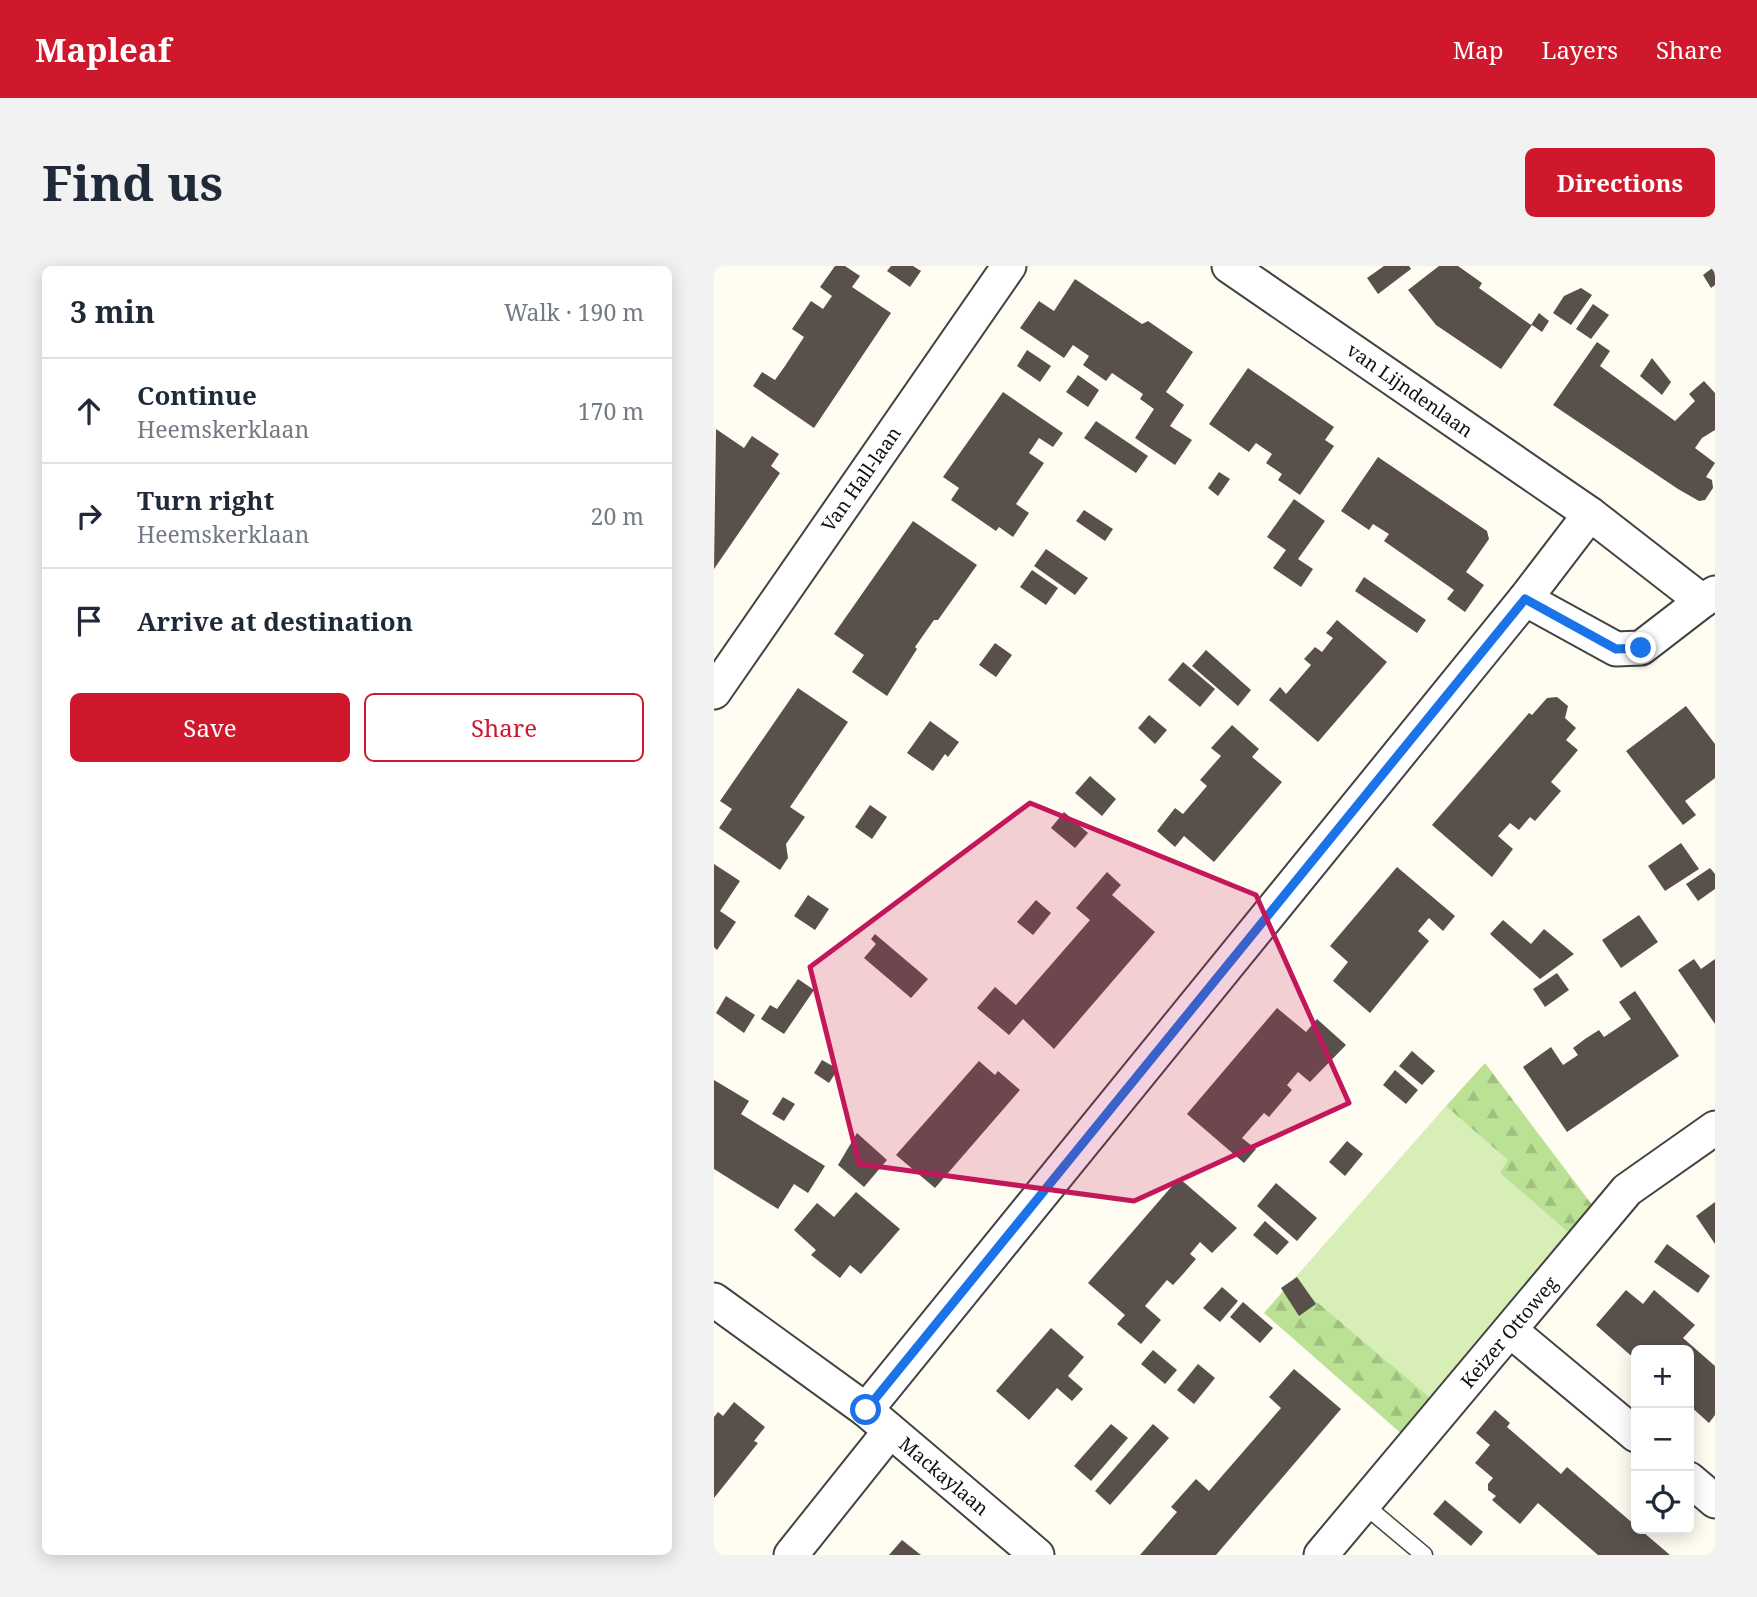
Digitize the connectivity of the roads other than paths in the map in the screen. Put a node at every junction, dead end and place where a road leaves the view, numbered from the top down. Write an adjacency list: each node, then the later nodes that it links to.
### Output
1 (1009, 266): 6 (street, Van Hall-laan)
2 (1229, 266): 3 (street, van Lijndenlaan)
3 (1590, 514): 4 (street, van Lijndenlaan); 5 (street)
4 (1709, 597): 5 (street)
5 (1525, 599): 10 (street)
6 (714, 692)
7 (1715, 1128): 9 (street, Keizer Ottoweg)
8 (714, 1300): 10 (street, Mackaylaan)
9 (1511, 1331): 11 (street); 14 (street, Keizer Ottoweg)
10 (878, 1420): 15 (street); 16 (street, Mackaylaan)
11 (1631, 1431)
12 (1694, 1483): 13 (street)
13 (1715, 1501)
14 (1362, 1503): 17 (street, Keizer Ottoweg); 18 (lane)
15 (791, 1555)
16 (1037, 1555)
17 (1321, 1555)
18 (1424, 1555)

